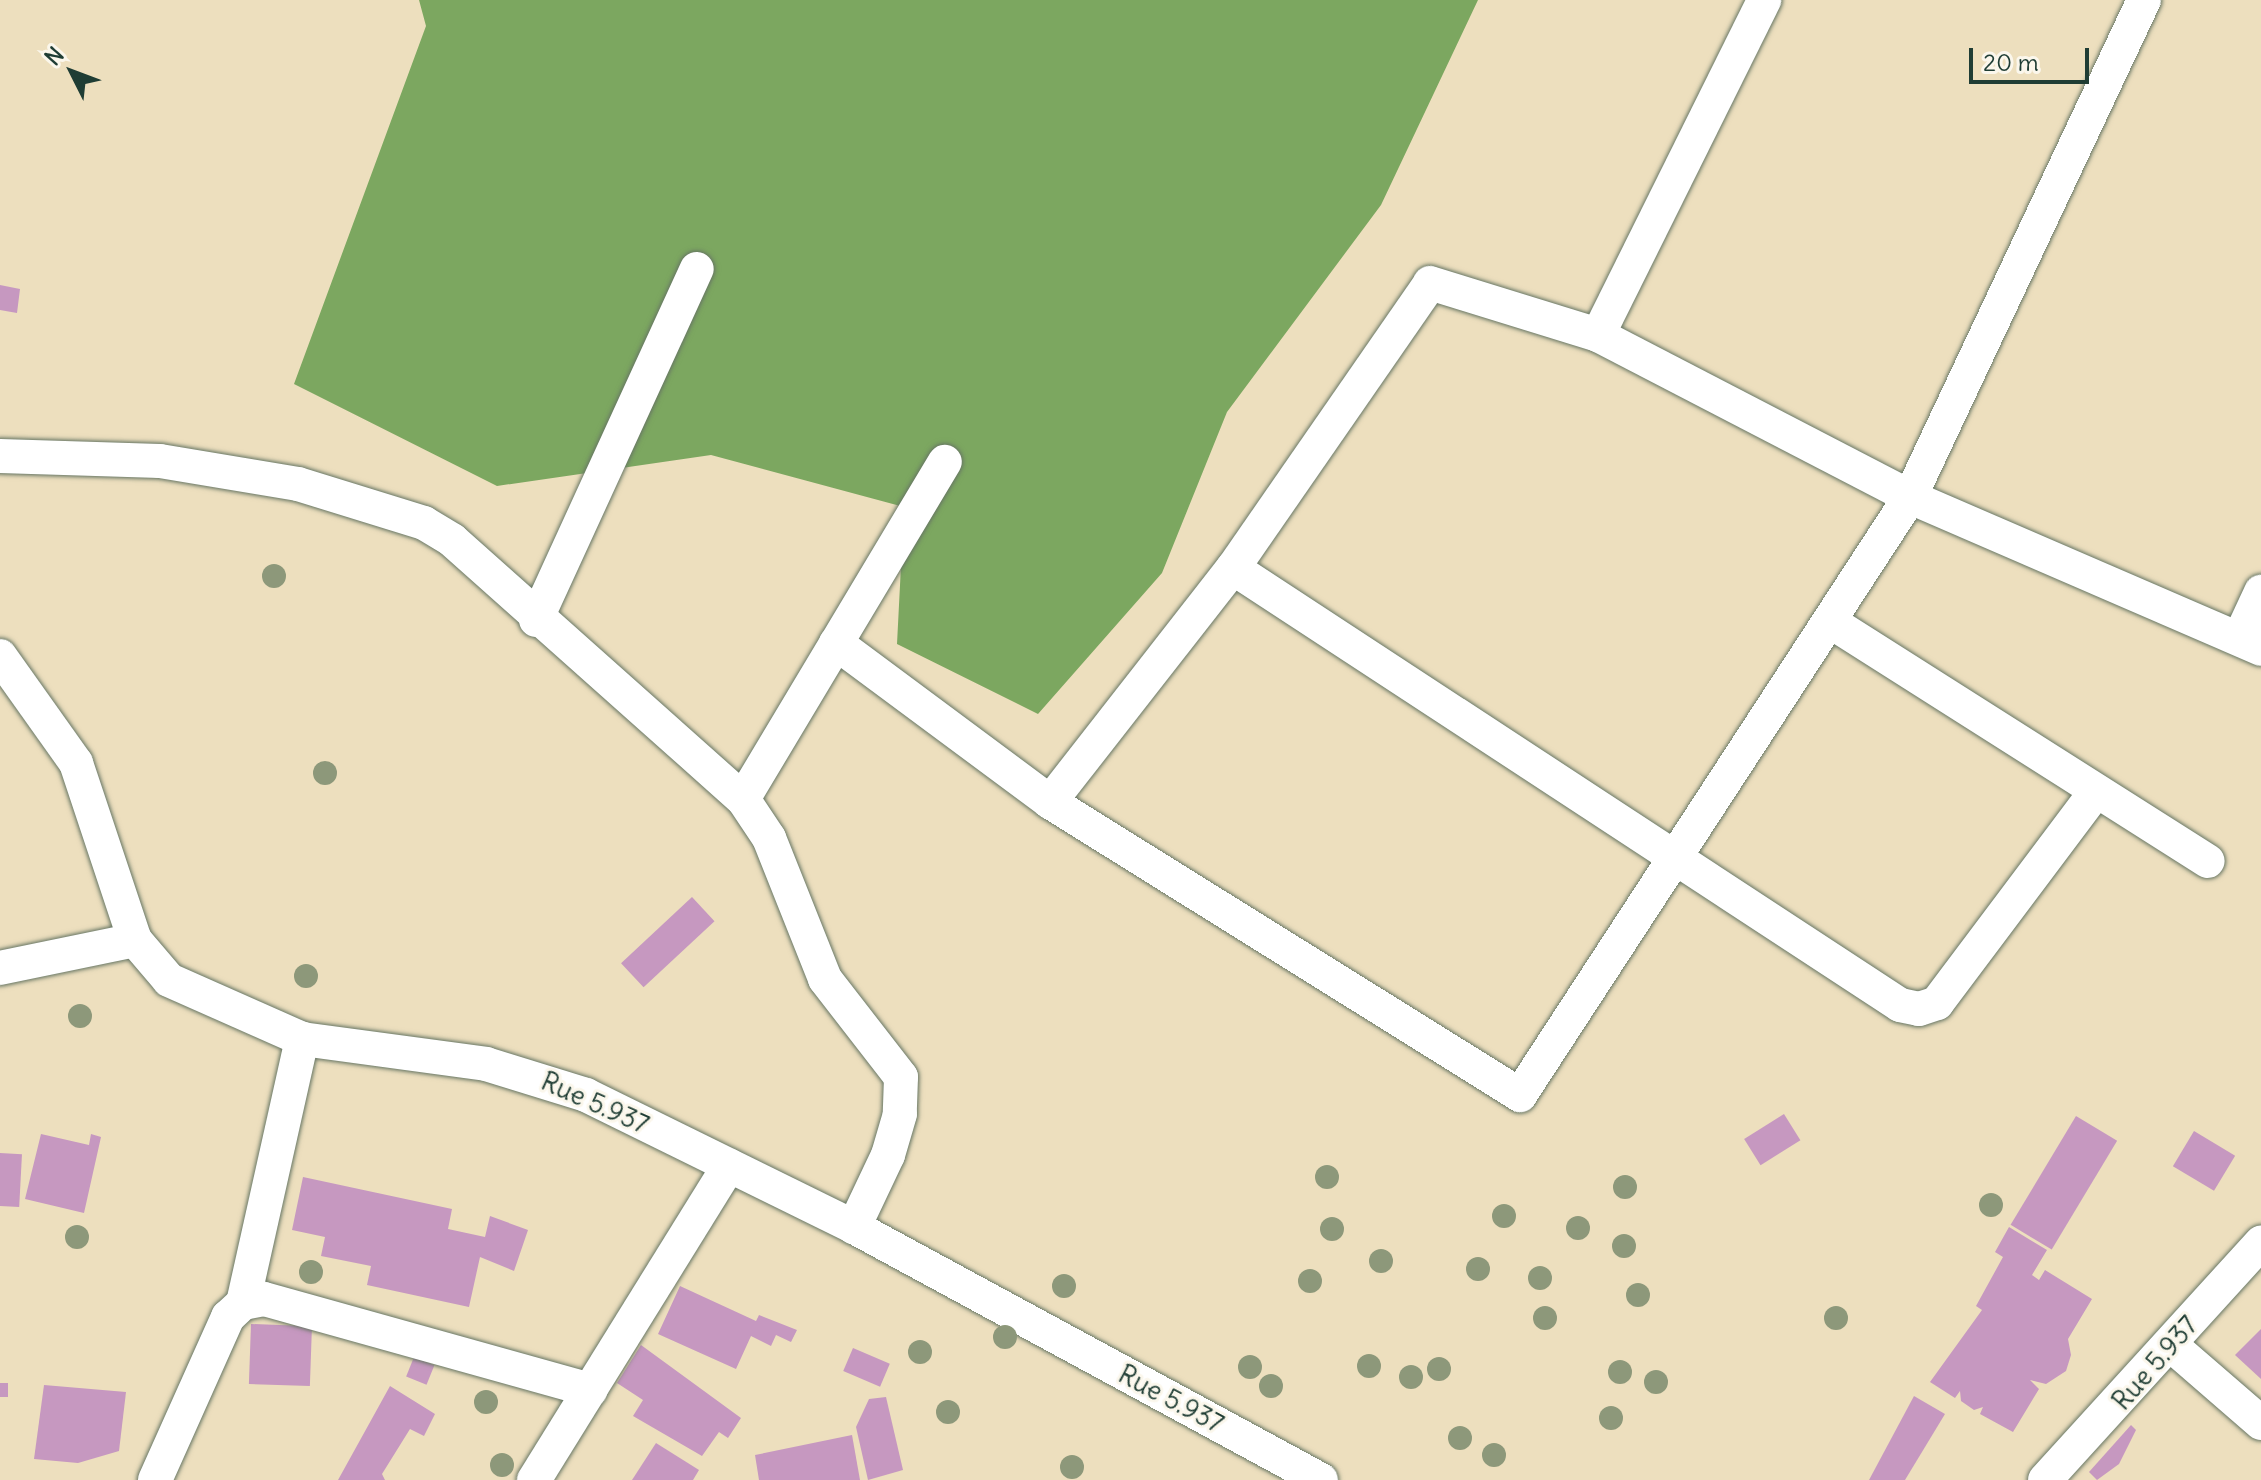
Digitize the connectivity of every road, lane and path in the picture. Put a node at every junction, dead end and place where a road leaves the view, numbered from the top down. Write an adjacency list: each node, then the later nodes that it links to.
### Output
1 (1764, 0): 4 (street)
2 (2144, 0): 7 (street)
3 (697, 269): 10 (street)
4 (1598, 335): 7 (street); 8 (street)
5 (0, 456): 10 (street)
6 (945, 462): 12 (street)
7 (1910, 497): 11 (street); 13 (street)
8 (1233, 568): 17 (street); 19 (street)
9 (2261, 592): 13 (street)
10 (536, 620): 16 (street)
11 (1831, 622): 15 (street); 19 (street)
12 (836, 643): 16 (street); 17 (street)
13 (2251, 643)
14 (0, 656): 20 (street, Rue 5.937)
15 (2096, 791): 18 (street); 19 (street)
16 (743, 799): 24 (street)
17 (1050, 802): 19 (street)
18 (2208, 861)
19 (1677, 862)
20 (135, 940): 21 (street); 22 (street, Rue 5.937)
21 (0, 968)
22 (302, 1039): 23 (street, Rue 5.937); 26 (street)
23 (729, 1166): 24 (street, Rue 5.937); 28 (street)
24 (854, 1227): 30 (street, Rue 5.937)
25 (2261, 1243): 27 (street, Rue 5.937)
26 (243, 1303): 28 (street); 31 (street)
27 (2171, 1345): 29 (street); 34 (street, Rue 5.937)
28 (591, 1390): 32 (street)
29 (2261, 1423)
30 (1271, 1468): 33 (street, Rue 5.937)
31 (155, 1480)
32 (534, 1480)
33 (1321, 1480)
34 (2045, 1480)

